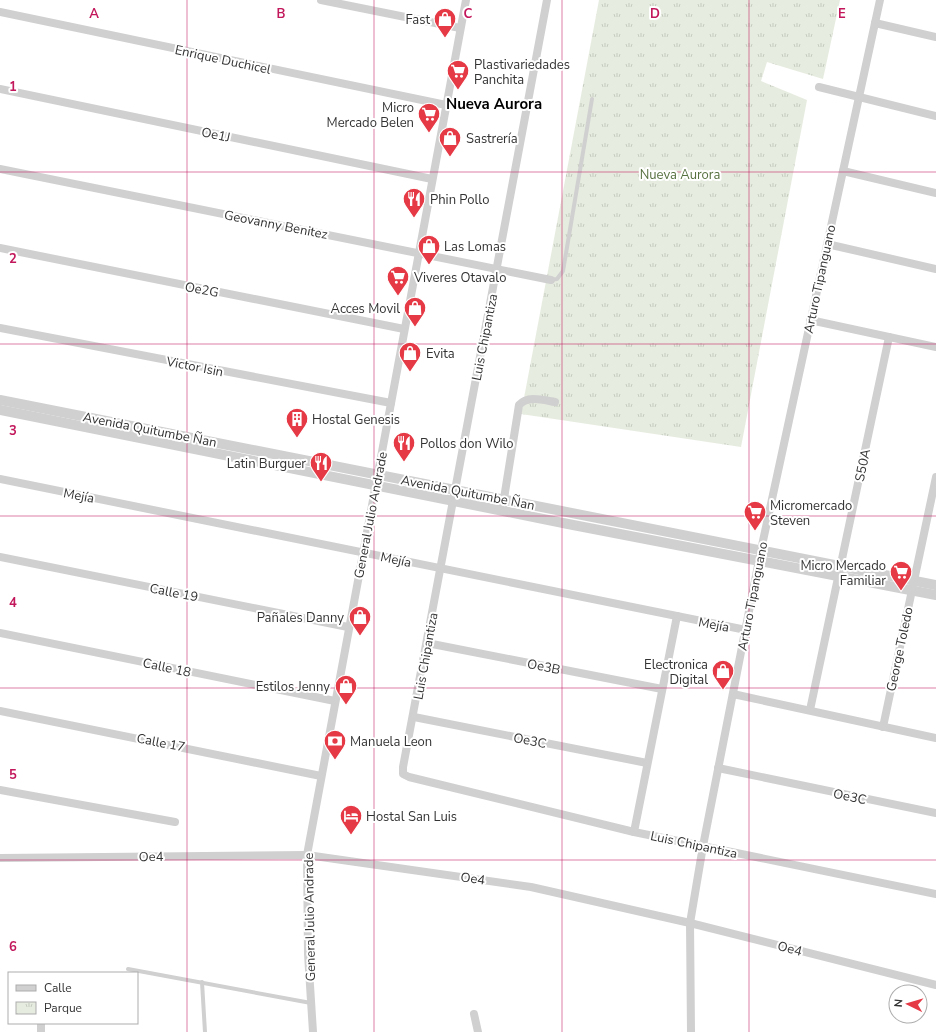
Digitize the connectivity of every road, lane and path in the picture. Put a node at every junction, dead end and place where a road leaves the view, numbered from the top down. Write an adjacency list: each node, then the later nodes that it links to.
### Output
1 (321, 0): 7 (street)
2 (466, 0): 7 (street, General Julio Andrade)
3 (547, 0): 22 (street, Luis Chipantiza)
4 (880, 0): 6 (street, Arturo Tipanguano)
5 (0, 12): 13 (street, Enrique Duchicel)
6 (875, 23): 8 (street); 11 (street, Arturo Tipanguano)
7 (460, 28): 13 (street, General Julio Andrade)
8 (936, 37)
9 (819, 87): 11 (street)
10 (0, 89): 17 (street, Oe1J)
11 (858, 98): 14 (street); 16 (street, Arturo Tipanguano)
12 (592, 100): 24 (lane)
13 (446, 105): 17 (street, General Julio Andrade)
14 (936, 116)
15 (0, 169): 21 (street, Geovanny Benitez)
16 (842, 172): 18 (street); 19 (street, Arturo Tipanguano)
17 (432, 179): 21 (street, General Julio Andrade)
18 (936, 193)
19 (827, 244): 23 (street); 25 (street, Arturo Tipanguano)
20 (0, 248): 27 (street, Oe2G)
21 (418, 253): 22 (street, Geovanny Benitez); 27 (street, General Julio Andrade)
22 (497, 269): 24 (street, Geovanny Benitez); 38 (street, Luis Chipantiza)
23 (936, 269)
24 (551, 280)
25 (810, 320): 28 (street); 43 (street, Arturo Tipanguano)
26 (0, 328): 32 (street, Victor Isin)
27 (404, 329): 32 (street, General Julio Andrade)
28 (890, 337): 29 (street); 46 (street, S50A)
29 (936, 347)
30 (0, 400): 34 (street, Avenida Quitumbe Ñan)
31 (555, 402): 39 (street)
32 (390, 403): 34 (street, General Julio Andrade)
33 (0, 410): 37 (street, Avenida Quitumbe Ñan)
34 (377, 474): 37 (street, General Julio Andrade); 38 (street, Avenida Quitumbe Ñan)
35 (936, 477): 48 (street, George Toledo)
36 (0, 479): 42 (street, Mejía)
37 (375, 485): 40 (street, Avenida Quitumbe Ñan); 42 (street, General Julio Andrade)
38 (455, 491): 39 (street, Avenida Quitumbe Ñan); 40 (street, Luis Chipantiza)
39 (503, 500): 41 (street); 43 (street, Avenida Quitumbe Ñan)
40 (453, 501): 41 (street, Avenida Quitumbe Ñan); 45 (street, Luis Chipantiza)
41 (502, 511): 43 (street, Avenida Quitumbe Ñan)
42 (363, 552): 45 (street, Mejía); 51 (street, General Julio Andrade)
43 (760, 555): 46 (street, Avenida Quitumbe Ñan); 52 (street, Arturo Tipanguano)
44 (0, 557): 51 (street, Calle 19)
45 (441, 569): 50 (street, Mejía); 54 (street, Luis Chipantiza)
46 (840, 570): 48 (street, Avenida Quitumbe Ñan); 59 (street, S50A)
47 (936, 584): 48 (street, Avenida Quitumbe Ñan)
48 (913, 585): 49 (street, Avenida Quitumbe Ñan); 61 (street, George Toledo)
49 (936, 595)
50 (677, 616): 52 (street, Mejía); 55 (street)
51 (348, 627): 57 (street, General Julio Andrade)
52 (746, 630): 56 (street, Arturo Tipanguano)
53 (0, 633): 57 (street, Calle 18)
54 (427, 642): 55 (street, Oe3B); 60 (street, Luis Chipantiza)
55 (662, 689): 63 (street)
56 (733, 694): 59 (street); 64 (street, Arturo Tipanguano)
57 (335, 701): 65 (street, General Julio Andrade)
58 (0, 710): 65 (street, Calle 17)
59 (810, 710): 61 (street)
60 (414, 717): 63 (street, Oe3C); 69 (street, Luis Chipantiza)
61 (883, 727): 62 (street)
62 (936, 738)
63 (647, 764): 69 (street)
64 (718, 768): 67 (street, Oe3C); 70 (street, Arturo Tipanguano)
65 (322, 776): 71 (street, General Julio Andrade)
66 (0, 790): 68 (street)
67 (936, 813)
68 (175, 822)
69 (634, 832): 70 (street, Luis Chipantiza)
70 (703, 846): 73 (street, Luis Chipantiza); 74 (street, Arturo Tipanguano)
71 (307, 855): 72 (street, Oe4); 74 (street, Oe4); 78 (street, General Julio Andrade)
72 (0, 858)
73 (936, 894)
74 (690, 923): 77 (street, Oe4); 83 (street, Arturo Tipanguano)
75 (128, 969): 76 (lane)
76 (202, 982): 78 (lane); 80 (lane)
77 (936, 985)
78 (311, 1004): 81 (street, General Julio Andrade)
79 (474, 1014): 82 (street)
80 (205, 1032)
81 (313, 1032)
82 (478, 1032)
83 (691, 1032)

